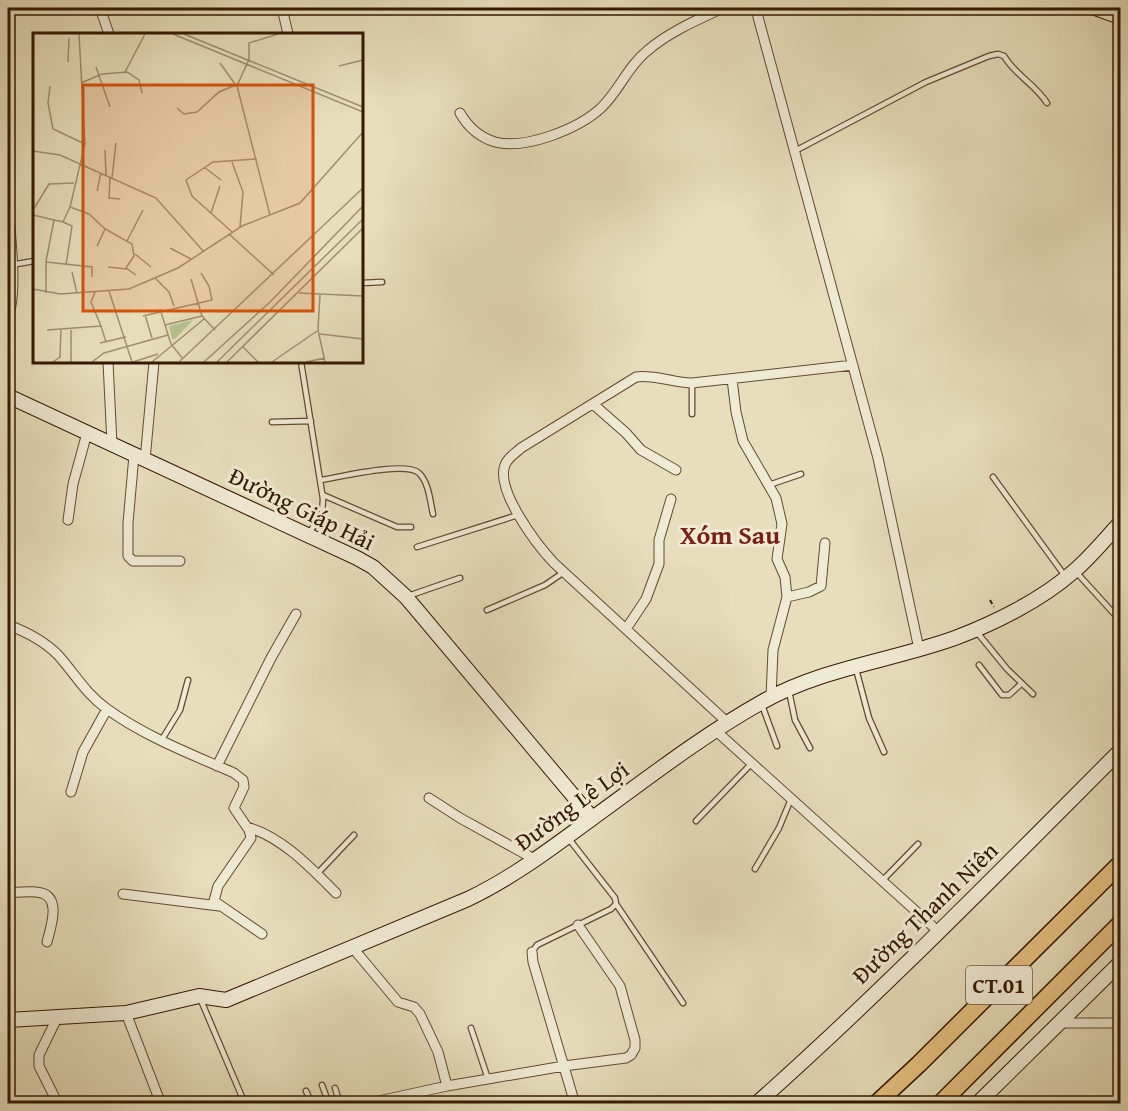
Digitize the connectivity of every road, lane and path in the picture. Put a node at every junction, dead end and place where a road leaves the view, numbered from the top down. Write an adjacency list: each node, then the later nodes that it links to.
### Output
1 (100, 8): 7 (street)
2 (282, 8): 8 (street)
3 (723, 8): 10 (street)
4 (757, 8): 11 (street)
5 (1095, 8): 6 (street)
6 (1120, 17)
7 (109, 33)
8 (288, 33)
9 (1047, 103): 11 (lane)
10 (460, 113)
11 (795, 151): 22 (street)
12 (8, 204): 14 (street)
13 (33, 261): 14 (lane)
14 (11, 265): 17 (street)
15 (382, 282): 16 (lane)
16 (363, 283)
17 (9, 292): 18 (street)
18 (8, 317)
19 (108, 363): 31 (street)
20 (154, 363): 32 (street)
21 (300, 363): 28 (lane)
22 (853, 365): 23 (street); 60 (street)
23 (732, 379): 24 (street); 37 (street)
24 (692, 383): 26 (street); 27 (lane)
25 (8, 396): 30 (street, Đường Giáp Hải)
26 (593, 404): 33 (street); 41 (street)
27 (692, 414)
28 (311, 421): 29 (lane); 36 (lane)
29 (272, 422)
30 (87, 433): 31 (street, Đường Giáp Hải); 42 (street)
31 (112, 444): 32 (street, Đường Giáp Hải)
32 (140, 457): 45 (street, Đường Giáp Hải); 48 (street)
33 (676, 470)
34 (801, 474): 37 (lane)
35 (993, 477): 50 (lane)
36 (321, 480): 38 (lane); 40 (lane)
37 (769, 485): 53 (street)
38 (323, 495): 44 (lane); 45 (lane)
39 (671, 499): 58 (street)
40 (433, 513)
41 (518, 515): 47 (lane); 49 (street)
42 (68, 520)
43 (1120, 523): 50 (street, Đường Lê Lợi)
44 (411, 527)
45 (307, 536): 52 (street, Đường Giáp Hải)
46 (825, 543): 53 (street)
47 (417, 547)
48 (180, 561)
49 (564, 572): 54 (lane); 58 (street)
50 (1071, 574): 56 (lane); 59 (street, Đường Lê Lợi)
51 (460, 578): 52 (lane)
52 (406, 597): 81 (street, Đường Giáp Hải)
53 (787, 597): 67 (street)
54 (487, 610)
55 (296, 614): 77 (street)
56 (1117, 617)
57 (8, 625): 68 (street)
58 (626, 629): 69 (street)
59 (974, 629): 60 (street, Đường Lê Lợi); 64 (lane)
60 (919, 649): 62 (street, Đường Lê Lợi)
61 (979, 665): 64 (lane)
62 (856, 666): 65 (street, Đường Lê Lợi); 75 (lane)
63 (188, 680): 71 (lane)
64 (1021, 684): 66 (lane)
65 (788, 688): 67 (street, Đường Lê Lợi); 73 (lane)
66 (1033, 694)
67 (766, 700): 69 (street, Đường Lê Lợi); 72 (lane)
68 (107, 709): 71 (street); 78 (street)
69 (728, 723): 70 (street, Đường Lê Lợi)
70 (715, 730): 76 (street); 81 (street, Đường Lê Lợi)
71 (161, 741): 77 (street)
72 (777, 746)
73 (810, 748)
74 (1120, 751): 99 (street, Đường Thanh Niên)
75 (884, 752)
76 (752, 763): 80 (street); 82 (lane)
77 (217, 766): 83 (street)
78 (71, 792)
79 (429, 798): 87 (street)
80 (791, 799): 89 (lane); 91 (street)
81 (592, 818): 85 (street, Đường Lê Lợi)
82 (696, 821)
83 (247, 826): 90 (street); 96 (street)
84 (354, 835): 90 (lane)
85 (567, 837): 87 (street, Đường Lê Lợi); 95 (lane)
86 (918, 844): 91 (lane)
87 (536, 860): 102 (street, Đường Lê Lợi)
88 (1120, 864): 129 (highway, CT.01)
89 (755, 869)
90 (317, 874): 93 (street)
91 (882, 881): 99 (street)
92 (8, 892): 101 (street)
93 (336, 893)
94 (123, 894): 96 (street)
95 (616, 904): 98 (lane); 106 (lane)
96 (220, 906): 100 (street)
97 (1120, 924): 130 (highway, CT.01)
98 (578, 925): 103 (lane); 113 (street)
99 (939, 932): 128 (street, Đường Thanh Niên)
100 (262, 934)
101 (47, 942)
102 (352, 947): 105 (street, Đường Lê Lợi); 116 (street)
103 (532, 952): 113 (street)
104 (1120, 963): 110 (street)
105 (199, 996): 107 (street, Đường Lê Lợi); 122 (lane)
106 (683, 1003)
107 (126, 1013): 108 (street, Đường Lê Lợi); 121 (street)
108 (58, 1016): 109 (street, Đường Lê Lợi); 120 (street)
109 (8, 1020)
110 (1060, 1023): 111 (street); 131 (street)
111 (1120, 1023)
112 (471, 1028): 114 (lane)
113 (564, 1066): 114 (street); 127 (street)
114 (488, 1079): 116 (street)
115 (322, 1085): 124 (lane)
116 (447, 1086): 119 (street)
117 (335, 1088): 125 (lane)
118 (306, 1091): 123 (lane)
119 (379, 1102): 126 (street)
120 (58, 1104)
121 (161, 1104)
122 (246, 1104)
123 (312, 1104)
124 (329, 1104)
125 (340, 1104)
126 (365, 1104)
127 (575, 1104)
128 (756, 1104)
129 (876, 1104)
130 (940, 1104)
131 (977, 1104)

